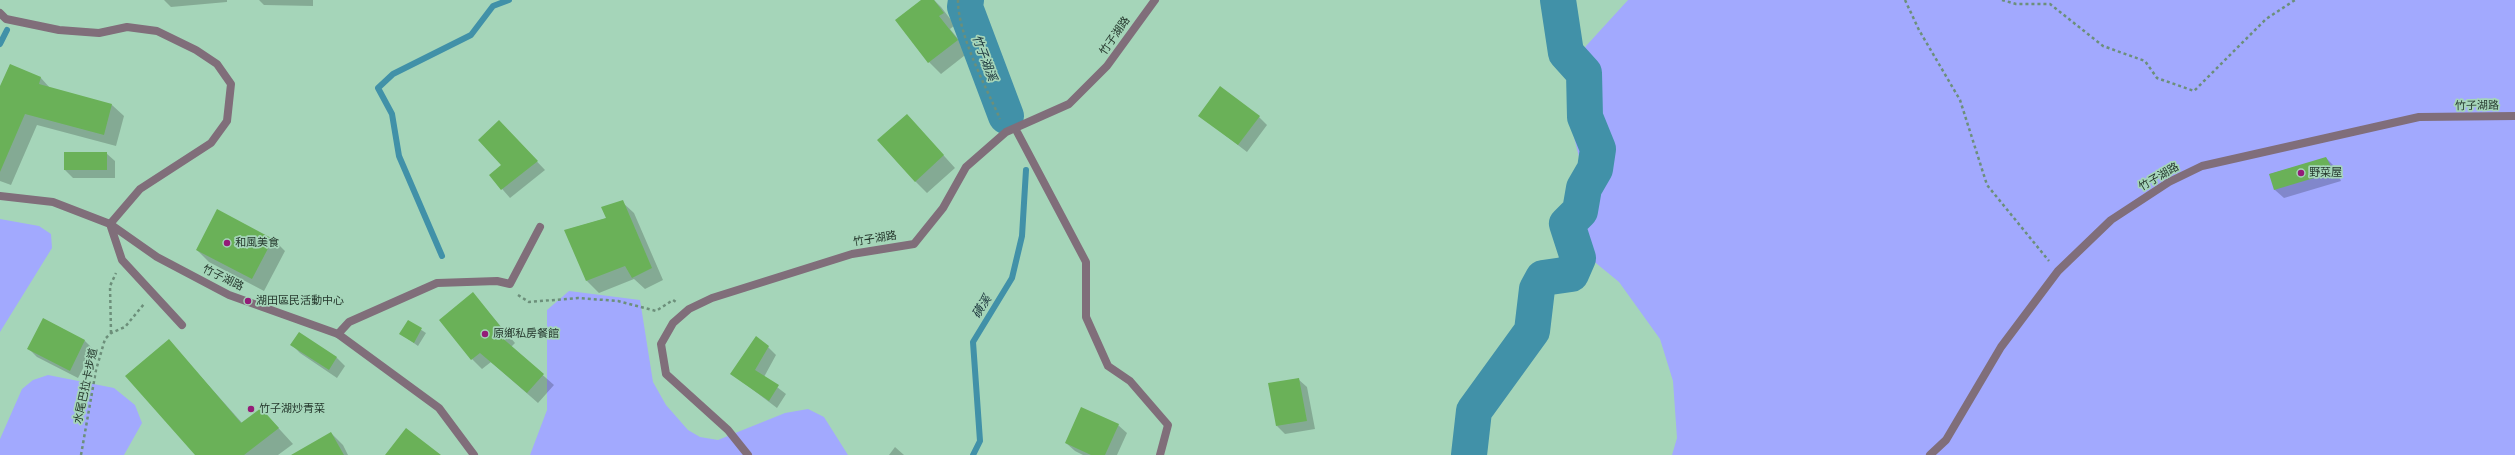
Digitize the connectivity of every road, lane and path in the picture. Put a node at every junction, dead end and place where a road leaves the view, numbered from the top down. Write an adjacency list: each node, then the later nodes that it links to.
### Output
1 (958, 0): 9 (path)
2 (1155, 0): 8 (street, 竹子湖路)
3 (1905, 0): 14 (path)
4 (2002, 0): 5 (path)
5 (2295, 0)
6 (0, 13): 11 (street)
7 (2515, 116): 14 (street, 竹子湖路)
8 (1015, 128): 9 (street, 竹子湖路); 24 (street)
9 (1006, 132): 17 (street, 竹子湖路)
10 (0, 196): 11 (street, 竹子湖路)
11 (110, 224): 13 (street); 20 (street, 竹子湖路)
12 (540, 228): 15 (street)
13 (122, 260): 16 (street); 19 (path)
14 (2058, 271): 25 (street, 竹子湖路)
15 (510, 284): 17 (path); 20 (street)
16 (151, 293): 18 (street); 19 (path)
17 (689, 309): 23 (street, 竹子湖路)
18 (182, 325)
19 (111, 333): 21 (path, 水尾巴拉卡步道)
20 (338, 334): 22 (street, 竹子湖路)
21 (81, 455)
22 (474, 455)
23 (748, 455)
24 (1160, 455)
25 (1930, 455)

